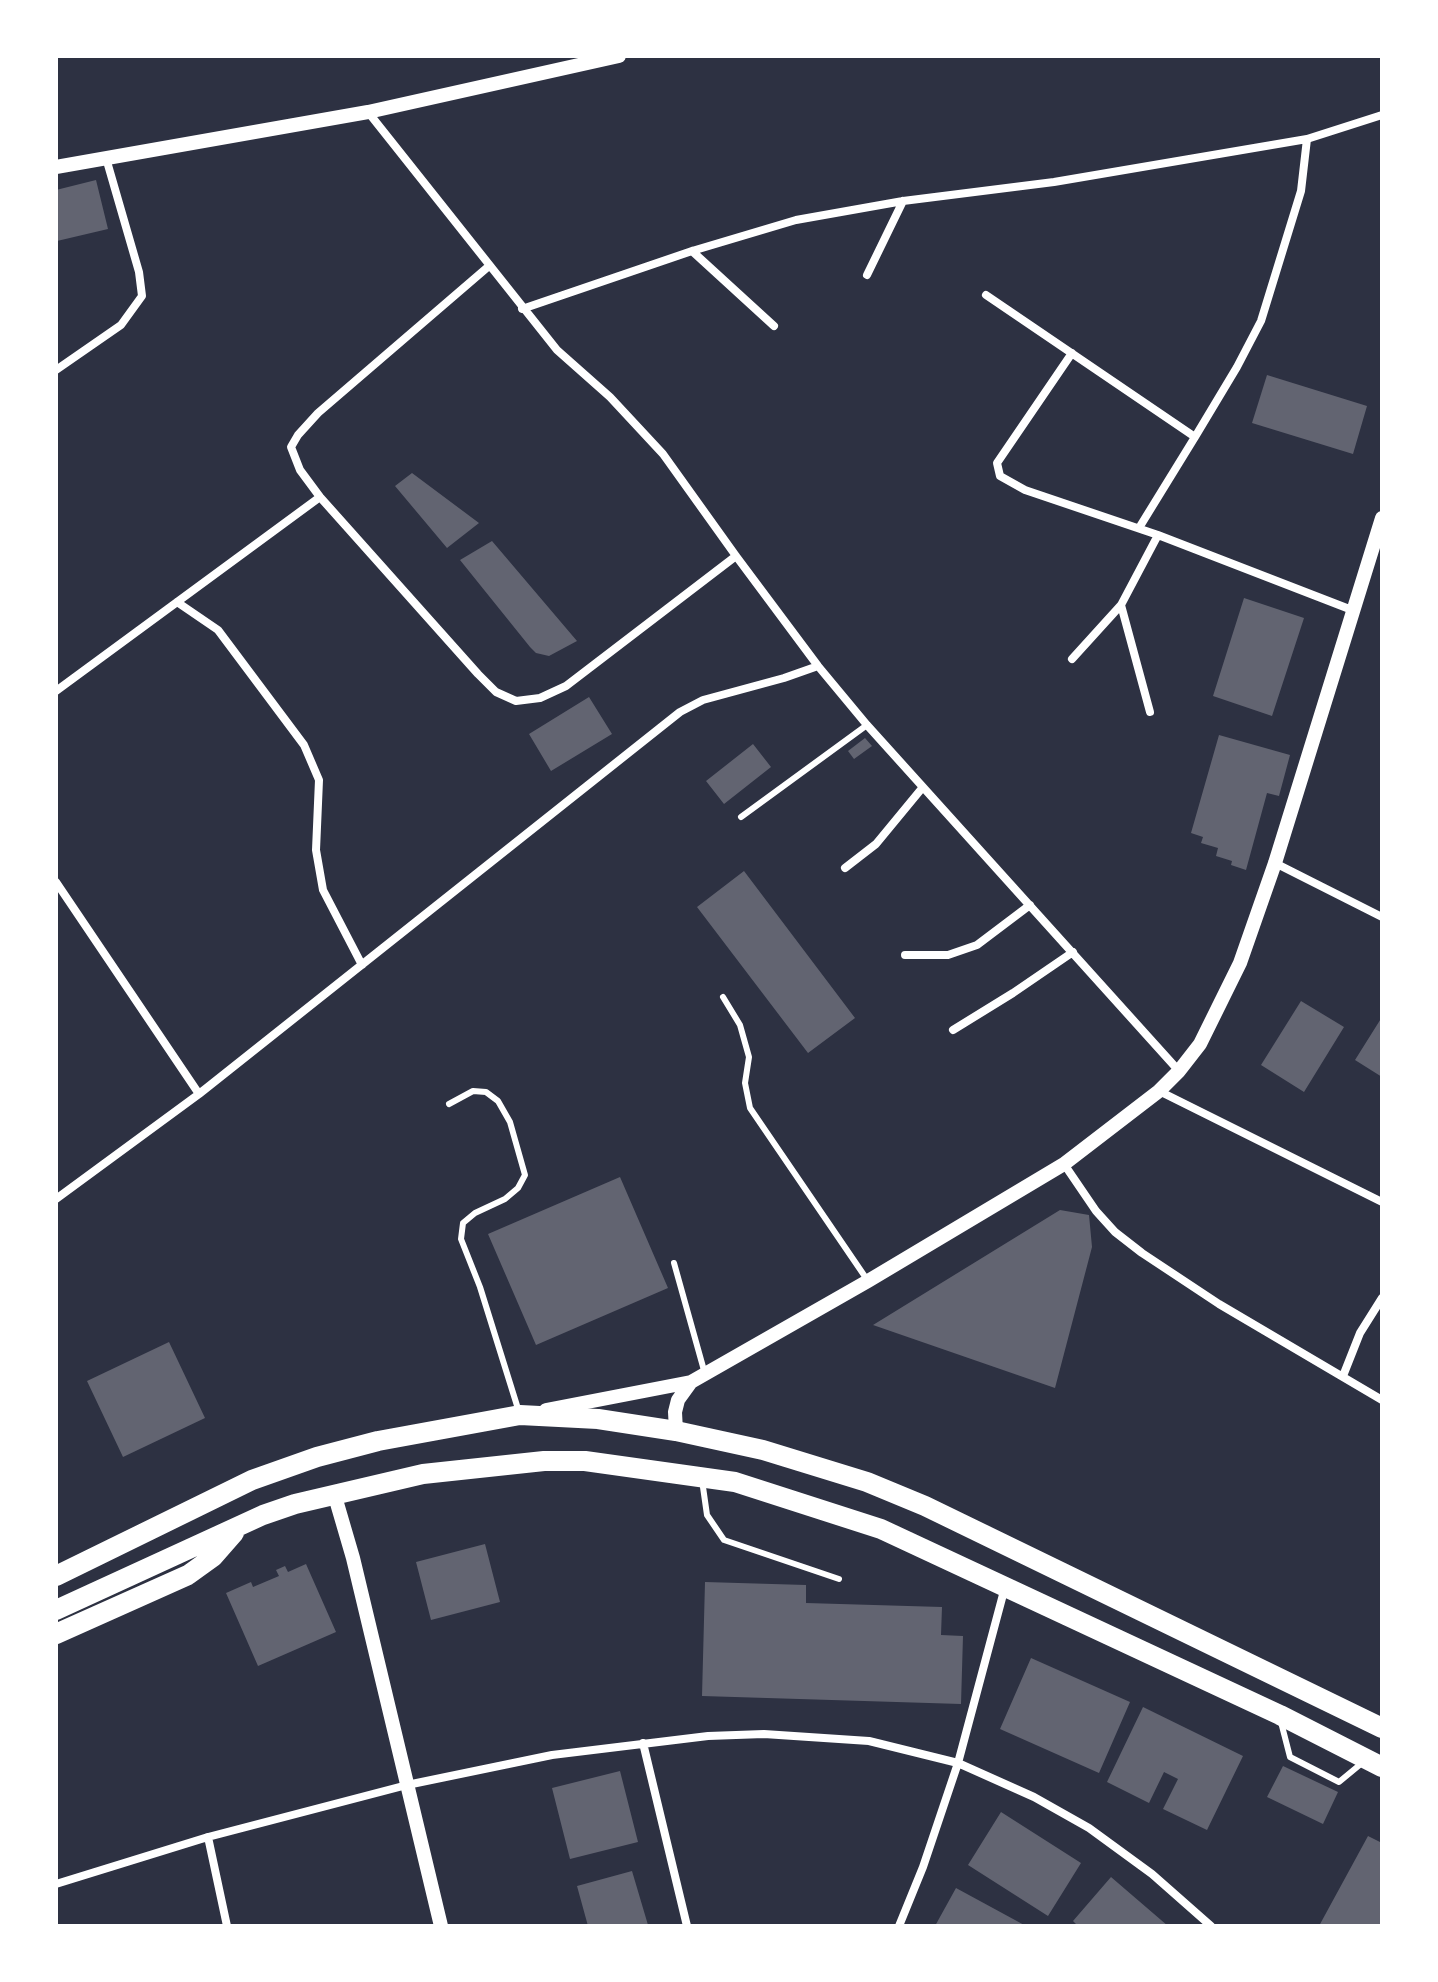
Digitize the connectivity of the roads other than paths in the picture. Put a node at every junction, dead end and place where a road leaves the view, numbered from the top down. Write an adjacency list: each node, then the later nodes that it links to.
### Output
1 (619, 56): 2 (street)
2 (368, 112): 5 (street); 9 (street)
3 (1382, 115): 4 (street)
4 (1307, 139): 7 (street); 16 (street)
5 (106, 158): 6 (street); 15 (street)
6 (56, 167)
7 (903, 201): 8 (street); 10 (street)
8 (692, 251): 12 (street); 13 (street)
9 (489, 266): 12 (street); 17 (street)
10 (867, 275)
11 (986, 295): 14 (street)
12 (522, 309): 21 (street)
13 (774, 326)
14 (1072, 353): 16 (street); 19 (street)
15 (56, 370)
16 (1195, 437): 19 (street)
17 (320, 497): 21 (street); 22 (street)
18 (1382, 518): 24 (street)
19 (1139, 528): 20 (street)
20 (1158, 535): 23 (street); 24 (street)
21 (736, 556): 26 (street)
22 (177, 602): 27 (street); 39 (street)
23 (1121, 605): 25 (street); 28 (street)
24 (1352, 610): 32 (street)
25 (1072, 659)
26 (818, 666): 29 (street); 39 (street)
27 (56, 691)
28 (1150, 712)
29 (867, 725): 30 (street); 31 (lane)
30 (923, 787): 33 (street); 35 (street)
31 (741, 817)
32 (1275, 863): 36 (street); 42 (street)
33 (845, 868)
34 (56, 882): 44 (street)
35 (1030, 905): 37 (street); 38 (street)
36 (1382, 917)
37 (1073, 952): 41 (street); 42 (street)
38 (905, 955)
39 (362, 965): 44 (street)
40 (723, 997): 50 (lane)
41 (953, 1030)
42 (1179, 1071): 43 (street)
43 (1159, 1091): 46 (street); 48 (street)
44 (199, 1094): 47 (street)
45 (449, 1104): 56 (lane)
46 (1064, 1164): 50 (street); 53 (street)
47 (56, 1199)
48 (1382, 1202)
49 (674, 1263): 52 (lane)
50 (868, 1281): 52 (street)
51 (1382, 1298): 53 (street)
52 (705, 1374): 54 (street)
53 (1343, 1376): 55 (street)
54 (691, 1382): 56 (street); 57 (street)
55 (1382, 1400)
56 (520, 1415): 57 (highway); 61 (highway)
57 (676, 1431): 67 (highway)
58 (702, 1476): 59 (highway); 62 (lane); 63 (highway)
59 (334, 1493): 60 (highway); 71 (street)
60 (240, 1527): 64 (highway); 65 (highway)
61 (56, 1576)
62 (839, 1579)
63 (1005, 1586): 66 (highway); 69 (street)
64 (56, 1610)
65 (56, 1634)
66 (1280, 1715): 70 (highway); 70 (lane)
67 (1382, 1728)
68 (643, 1743): 69 (street); 71 (street); 76 (street)
69 (958, 1763): 77 (street); 78 (street)
70 (1374, 1763)
71 (407, 1785): 72 (street); 75 (street)
72 (208, 1837): 73 (street); 74 (street)
73 (56, 1884)
74 (227, 1926)
75 (441, 1926)
76 (687, 1926)
77 (899, 1926)
78 (1211, 1926)

